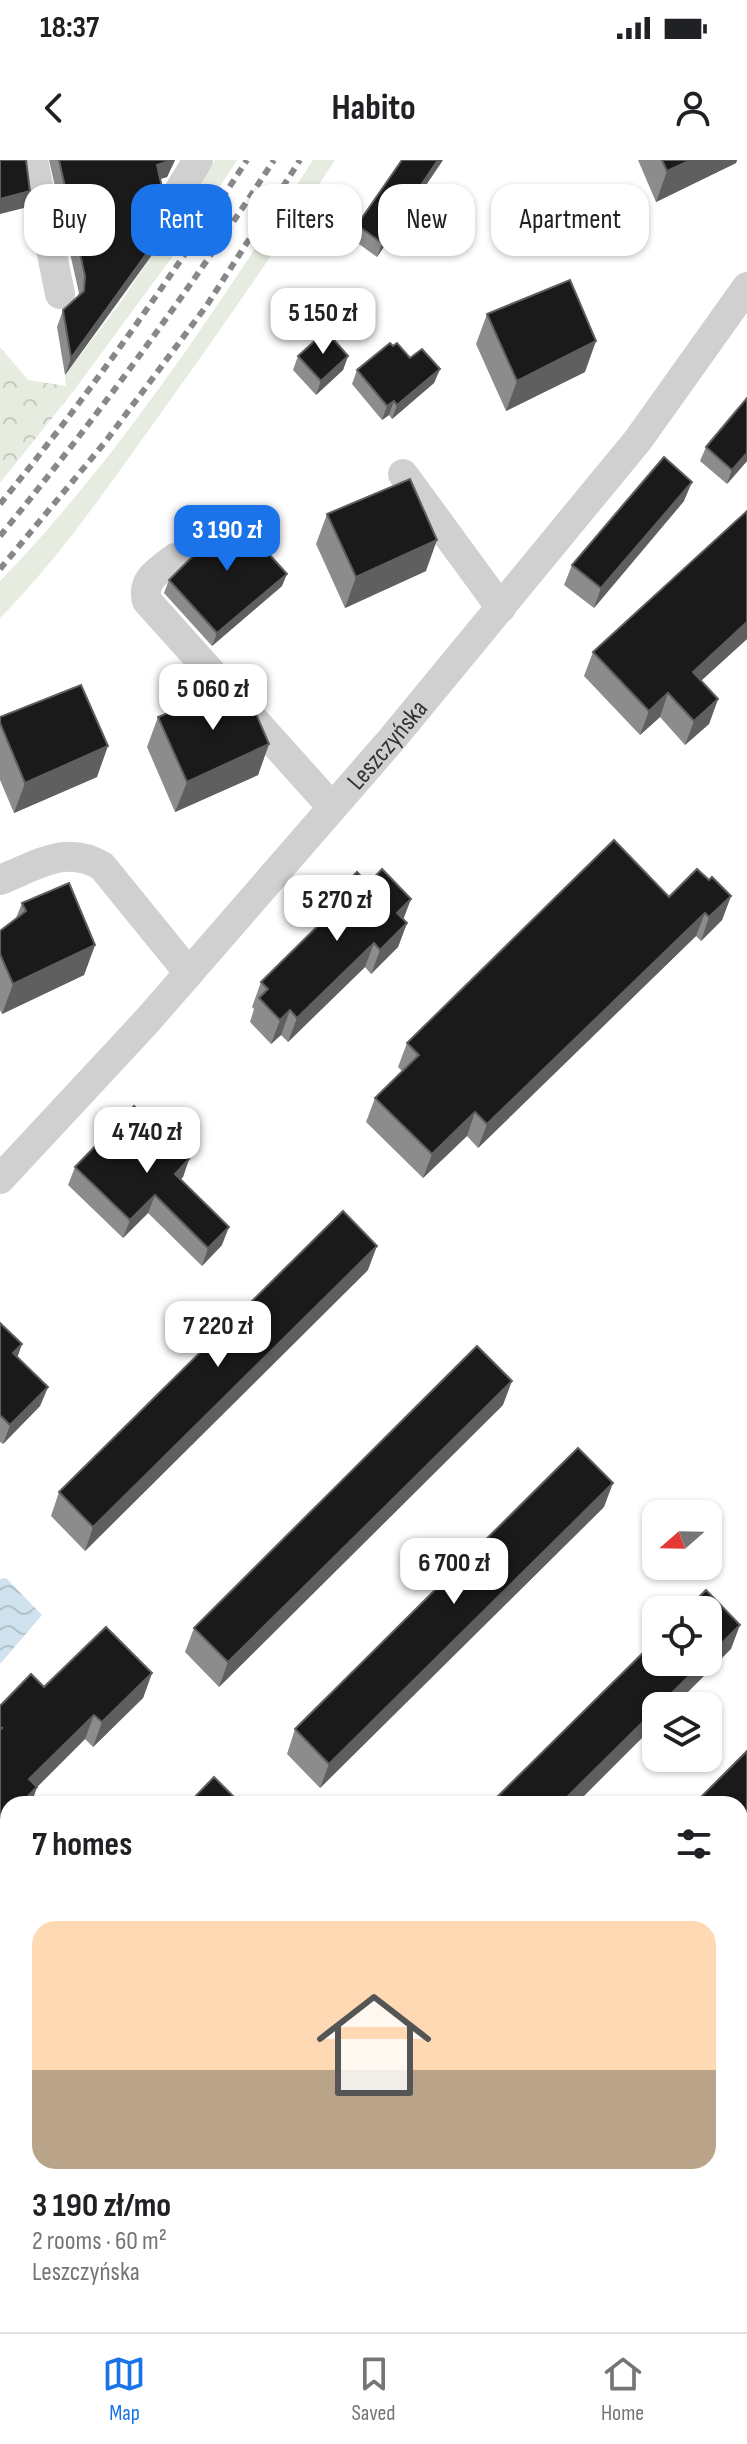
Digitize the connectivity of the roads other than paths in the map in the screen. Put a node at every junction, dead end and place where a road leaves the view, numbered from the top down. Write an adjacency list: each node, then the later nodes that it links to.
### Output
1 (33, 160): 5 (street)
2 (198, 160): 3 (street)
3 (183, 184)
4 (747, 287): 8 (street, Leszczyńska)
5 (60, 294)
6 (403, 474): 8 (street)
7 (175, 558): 9 (street)
8 (501, 608): 9 (street, Leszczyńska)
9 (332, 807): 11 (street, Leszczyńska)
10 (0, 880): 11 (street)
11 (189, 973): 12 (street, Leszczyńska)
12 (0, 1179)

